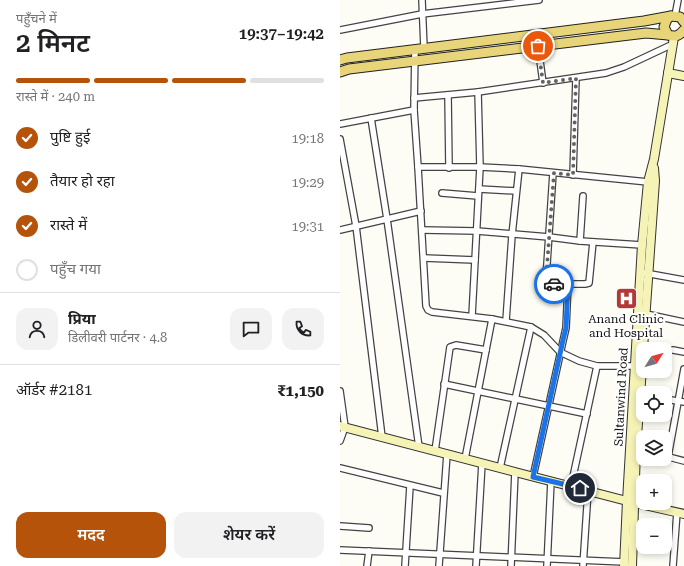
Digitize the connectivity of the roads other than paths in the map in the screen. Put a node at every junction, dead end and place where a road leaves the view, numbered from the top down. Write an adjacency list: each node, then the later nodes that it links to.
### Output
1 (422, 0): 4 (street)
2 (539, 0): 4 (street)
3 (678, 0): 5 (street)
4 (422, 14): 6 (street); 9 (street)
5 (679, 18): 7 (main road); 9 (main road)
6 (340, 30)
7 (677, 36): 8 (main road); 13 (main road, Sultanwind Road); 15 (street)
8 (538, 46): 11 (main road); 16 (street)
9 (419, 49): 10 (main road); 11 (street)
10 (340, 60)
11 (415, 61): 12 (main road); 19 (street)
12 (340, 72)
13 (668, 72): 14 (main road); 24 (main road, Sultanwind Road)
14 (684, 76)
15 (576, 78): 16 (street); 30 (street)
16 (543, 83): 17 (street)
17 (478, 92): 18 (street); 26 (street)
18 (448, 95): 19 (street); 27 (street)
19 (414, 98): 20 (street)
20 (414, 110): 21 (street); 25 (street)
21 (371, 118): 22 (street); 38 (street)
22 (340, 124)
23 (340, 139): 39 (street)
24 (654, 159): 31 (main road, Sultanwind Road); 51 (main road, Sultanwind Road)
25 (418, 167): 27 (street); 37 (street)
26 (480, 167): 27 (street); 28 (street); 32 (street)
27 (449, 168)
28 (519, 169): 29 (street); 33 (street)
29 (554, 173): 30 (street); 44 (street)
30 (573, 175): 31 (street)
31 (648, 182): 47 (main road, Sultanwind Road)
32 (479, 189): 33 (street); 35 (street)
33 (516, 191): 43 (street)
34 (442, 193): 35 (street)
35 (478, 196): 42 (street)
36 (583, 196): 45 (street)
37 (421, 211): 38 (street); 41 (street)
38 (387, 219): 39 (street); 81 (street)
39 (356, 226): 40 (street); 79 (street)
40 (340, 230)
41 (422, 230): 42 (street); 48 (street)
42 (477, 231): 43 (street); 49 (street)
43 (512, 235): 44 (street); 57 (street)
44 (550, 237): 45 (street); 53 (street)
45 (580, 241): 46 (street)
46 (593, 242): 47 (street); 53 (street)
47 (642, 245): 50 (main road, Sultanwind Road)
48 (424, 258): 49 (street); 55 (street)
49 (475, 260): 55 (street)
50 (640, 272): 51 (street); 60 (main road, Sultanwind Road)
51 (649, 273): 52 (street); 54 (main road, Sultanwind Road)
52 (684, 280)
53 (568, 284): 64 (street)
54 (646, 314): 58 (street); 61 (main road, Sultanwind Road)
55 (472, 316): 56 (street)
56 (492, 318): 57 (street); 62 (street)
57 (506, 321): 59 (street)
58 (684, 322)
59 (531, 327): 64 (street); 73 (street)
60 (639, 342)
61 (644, 342)
62 (486, 350): 70 (street); 72 (street)
63 (673, 350): 65 (street)
64 (560, 352): 66 (street); 75 (street)
65 (684, 352)
66 (597, 366): 67 (street); 76 (street)
67 (636, 366)
68 (684, 369): 74 (street)
69 (637, 378): 98 (main road, Sultanwind Road)
70 (444, 384): 72 (street); 82 (street)
71 (340, 391): 77 (street)
72 (478, 391): 73 (street); 85 (street)
73 (515, 398): 75 (street); 90 (street)
74 (681, 401): 78 (street)
75 (549, 406): 76 (street); 92 (street)
76 (587, 414): 95 (street)
77 (342, 426): 79 (main road); 80 (street)
78 (672, 435)
79 (382, 437): 81 (main road)
80 (340, 441)
81 (419, 447): 82 (main road)
82 (435, 451): 83 (main road)
83 (447, 454): 85 (main road); 97 (street)
84 (672, 458): 86 (street)
85 (466, 459): 87 (main road)
86 (684, 461)
87 (482, 463): 90 (main road); 106 (street)
88 (637, 466): 98 (main road, Sultanwind Road)
89 (340, 468): 94 (street)
90 (500, 468): 91 (main road)
91 (515, 472): 92 (main road); 107 (street)
92 (533, 477): 93 (main road)
93 (551, 481): 95 (main road); 108 (street)
94 (410, 486): 97 (street); 104 (street)
95 (571, 486): 96 (main road)
96 (588, 491): 98 (main road); 109 (street)
97 (443, 493): 105 (street)
98 (630, 502): 99 (main road); 110 (main road, Sultanwind Road)
99 (680, 513): 117 (street)
100 (340, 526): 101 (street)
101 (369, 528)
102 (340, 550): 103 (street)
103 (369, 551): 104 (street); 111 (street)
104 (407, 552): 105 (street); 112 (street)
105 (440, 554): 106 (street); 113 (street)
106 (477, 556): 107 (street); 114 (street)
107 (511, 557): 108 (street); 115 (street)
108 (548, 559): 109 (street); 116 (street)
109 (583, 563): 110 (street)
110 (627, 565)
111 (368, 566)
112 (405, 566)
113 (439, 566)
114 (476, 566)
115 (511, 566)
116 (547, 566)
117 (673, 566)

